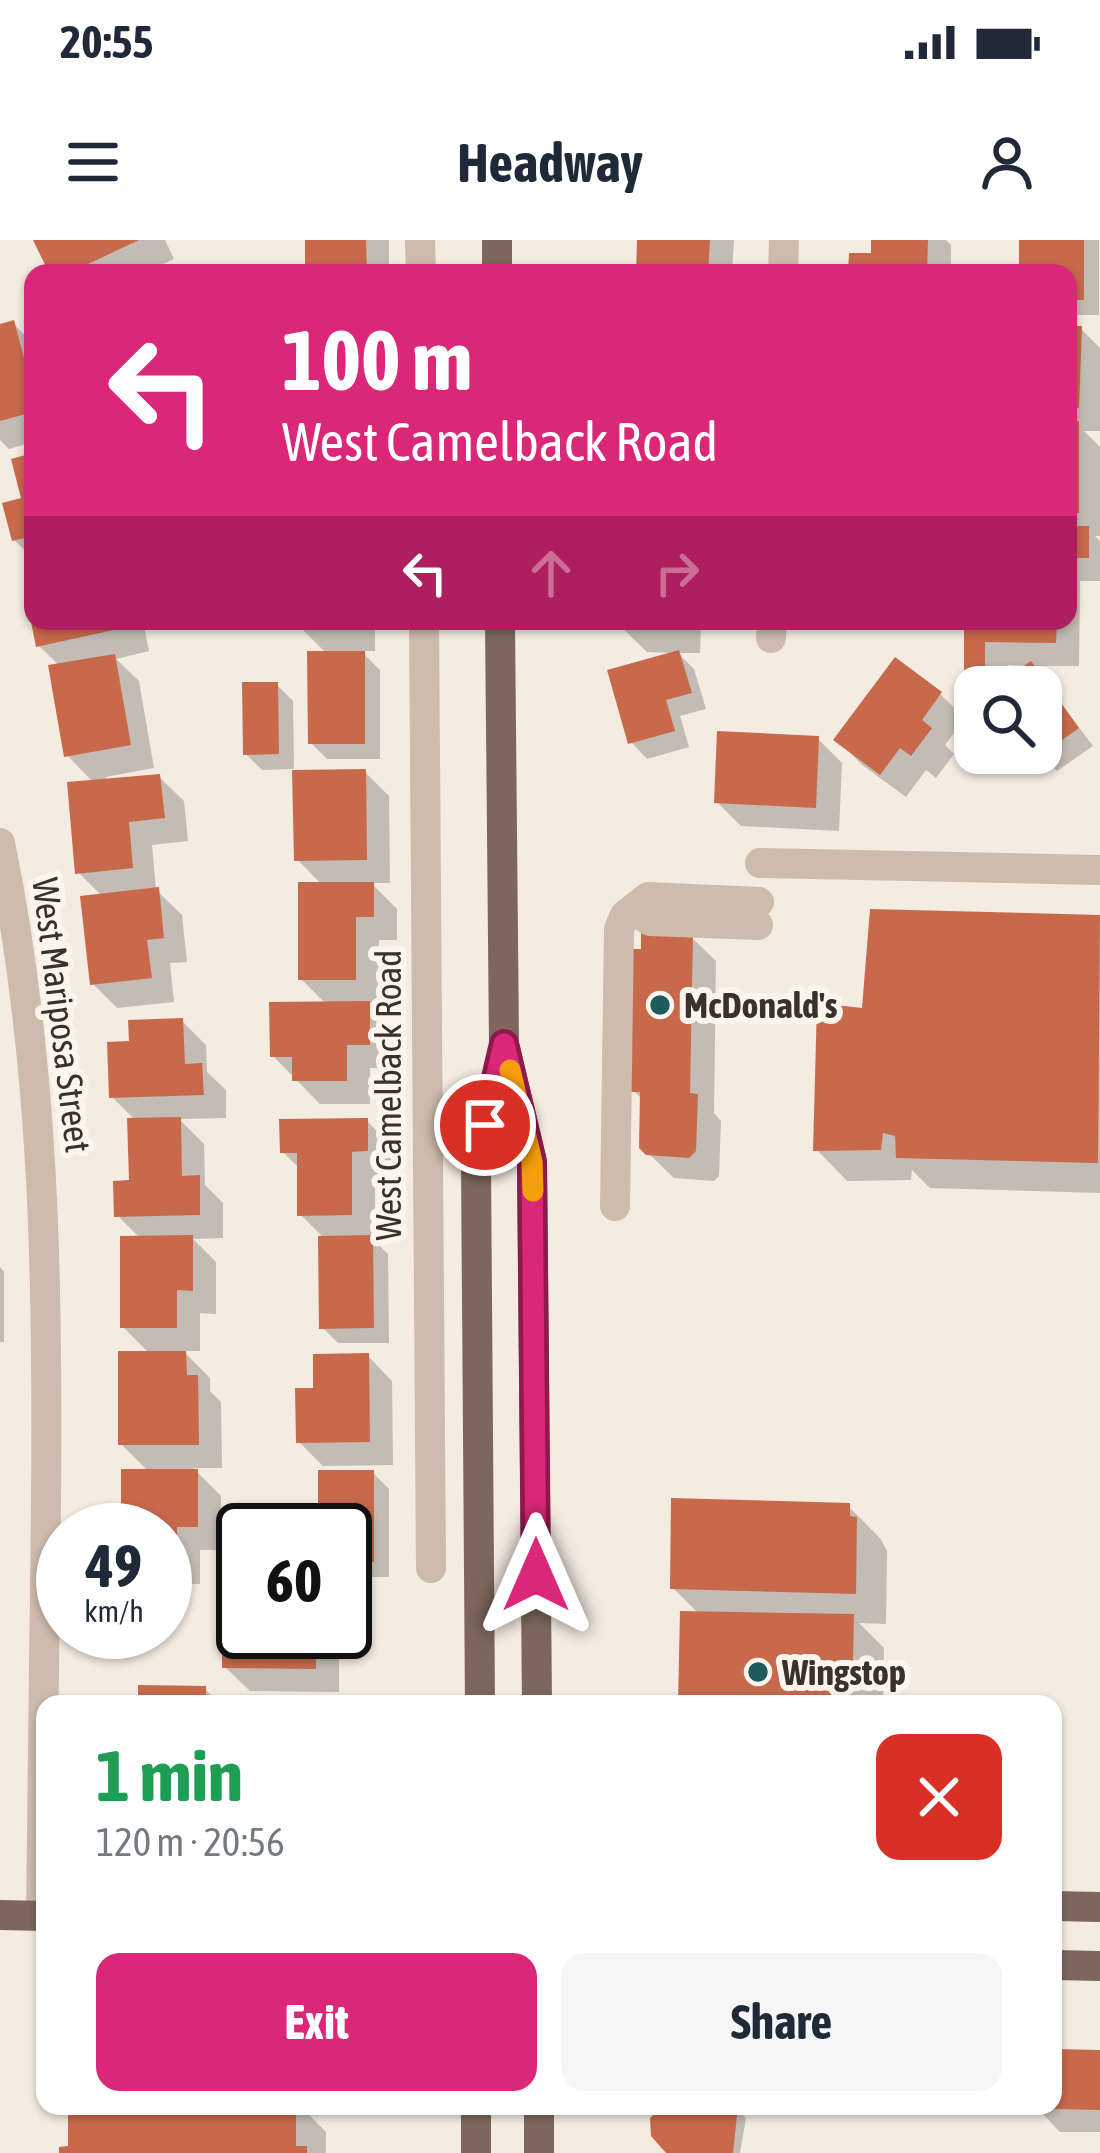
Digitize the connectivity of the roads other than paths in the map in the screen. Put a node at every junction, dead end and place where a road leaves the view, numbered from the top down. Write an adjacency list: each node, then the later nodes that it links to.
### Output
1 (424, 630): 10 (street, West Camelback Road)
2 (500, 630): 7 (main road)
3 (0, 843): 12 (street, West Mariposa Street)
4 (760, 863): 5 (street)
5 (1100, 870)
6 (758, 914): 8 (street)
7 (504, 1044): 9 (main road); 14 (main road)
8 (616, 1206)
9 (478, 1426): 10 (street); 13 (main road)
10 (430, 1427): 11 (street, West Camelback Road)
11 (431, 1568)
12 (45, 1695)
13 (480, 1695)
14 (537, 1695)
15 (1062, 1906): 16 (main road)
16 (1100, 1907)
17 (0, 1915): 18 (main road)
18 (36, 1916)
19 (1062, 1965): 20 (main road)
20 (1100, 1966)
21 (476, 2115): 23 (main road)
22 (539, 2115): 24 (main road)
23 (476, 2153)
24 (539, 2153)

